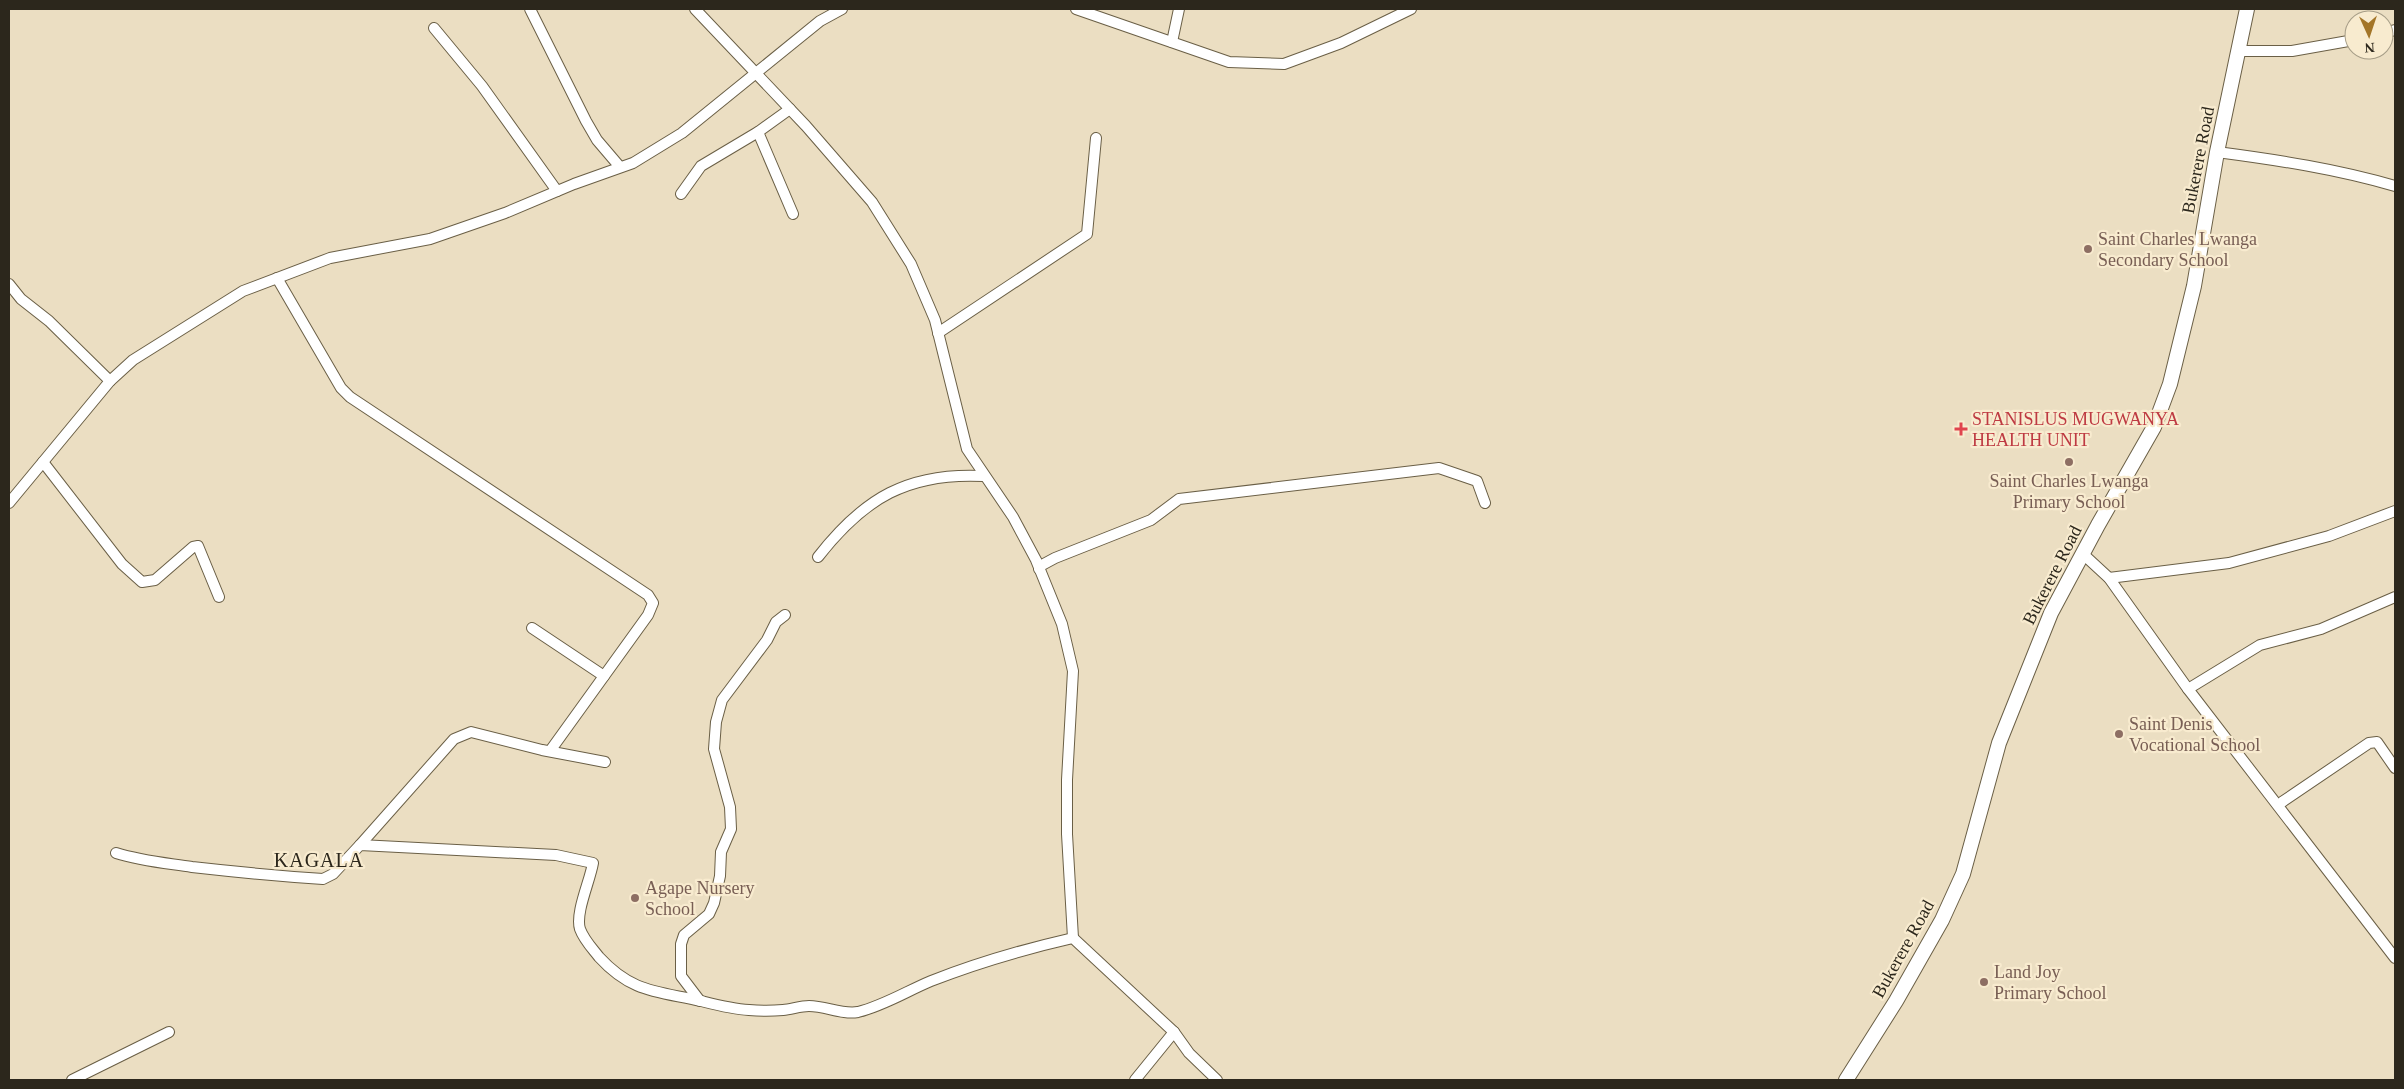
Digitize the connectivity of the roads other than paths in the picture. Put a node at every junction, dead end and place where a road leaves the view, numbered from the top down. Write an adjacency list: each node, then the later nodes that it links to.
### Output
1 (530, 9): 17 (street)
2 (695, 9): 12 (street)
3 (842, 9): 12 (street)
4 (1076, 9): 9 (street)
5 (1179, 9): 9 (street)
6 (1411, 9): 9 (street)
7 (2247, 9): 11 (street, Bukerere Road)
8 (434, 28): 19 (street)
9 (1172, 42)
10 (2344, 42): 11 (street)
11 (2238, 51): 16 (street, Bukerere Road)
12 (757, 73): 13 (street); 17 (street)
13 (790, 109): 14 (street); 24 (street)
14 (758, 132): 20 (street); 21 (street)
15 (1096, 138): 24 (street)
16 (2217, 152): 18 (street); 31 (street, Bukerere Road)
17 (620, 167): 19 (street)
18 (2395, 186)
19 (557, 191): 22 (street)
20 (681, 194)
21 (793, 214)
22 (277, 278): 25 (street); 39 (street)
23 (9, 284): 25 (street)
24 (938, 333): 27 (street)
25 (110, 381): 26 (street)
26 (43, 462): 28 (street); 35 (street)
27 (984, 476): 32 (street); 33 (street)
28 (9, 503)
29 (1485, 503): 33 (street)
30 (2395, 510): 34 (street)
31 (2083, 554): 34 (street); 55 (street, Bukerere Road)
32 (818, 557)
33 (1039, 569): 47 (street)
34 (2109, 578): 40 (street)
35 (219, 597)
36 (2395, 597): 40 (street)
37 (785, 615): 49 (street)
38 (532, 628): 39 (street)
39 (604, 676): 41 (street)
40 (2188, 689): 48 (street)
41 (550, 751): 42 (street); 45 (street)
42 (605, 762)
43 (2395, 768): 44 (street)
44 (2282, 802)
45 (360, 845): 46 (street); 49 (street)
46 (116, 853)
47 (1073, 938): 49 (street); 51 (street)
48 (2395, 958)
49 (700, 1001)
50 (169, 1032): 52 (street)
51 (1174, 1032): 53 (street); 54 (street)
52 (72, 1080)
53 (1136, 1080)
54 (1217, 1080)
55 (1846, 1080)

